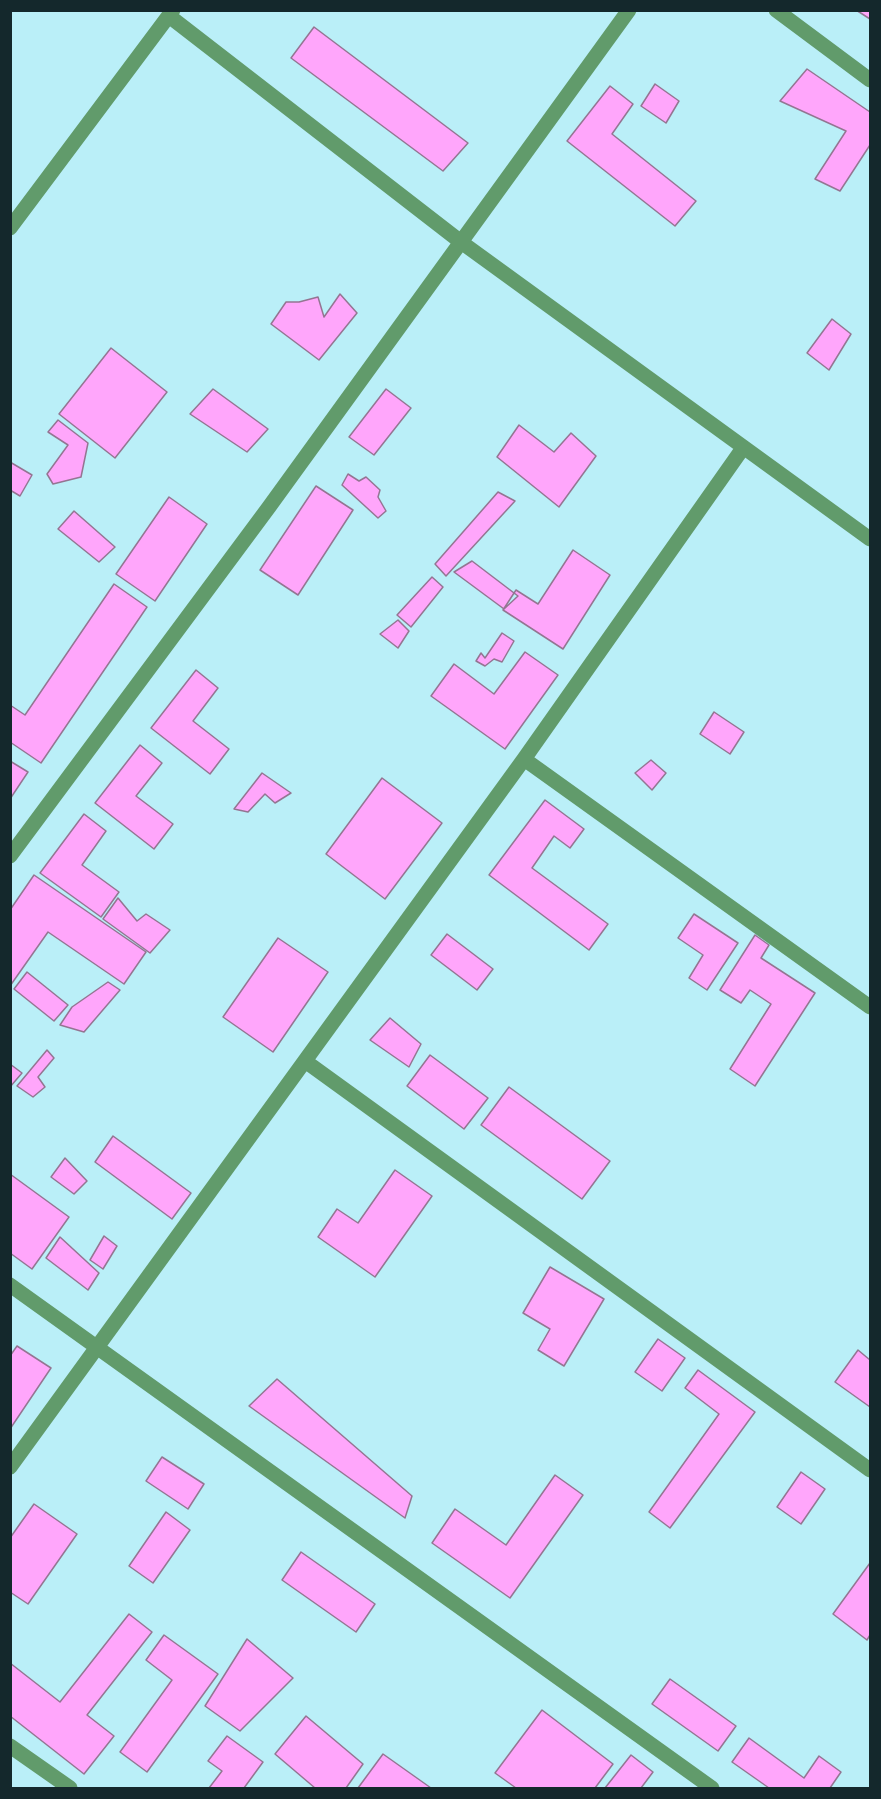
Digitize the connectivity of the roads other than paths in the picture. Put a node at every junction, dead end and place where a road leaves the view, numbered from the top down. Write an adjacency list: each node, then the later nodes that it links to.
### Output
1 (629, 10): 6 (street)
2 (776, 10): 4 (street)
3 (171, 13): 5 (street); 6 (street)
4 (870, 80)
5 (10, 228)
6 (461, 242): 7 (street); 10 (street)
7 (743, 448): 8 (street); 9 (street)
8 (870, 539)
9 (524, 759): 11 (street); 12 (street)
10 (10, 856)
11 (870, 1007)
12 (305, 1061): 14 (street); 16 (street)
13 (10, 1284): 14 (street)
14 (96, 1348): 15 (street); 19 (street)
15 (10, 1467)
16 (870, 1470)
17 (10, 1746): 18 (street)
18 (70, 1788)
19 (712, 1788)

